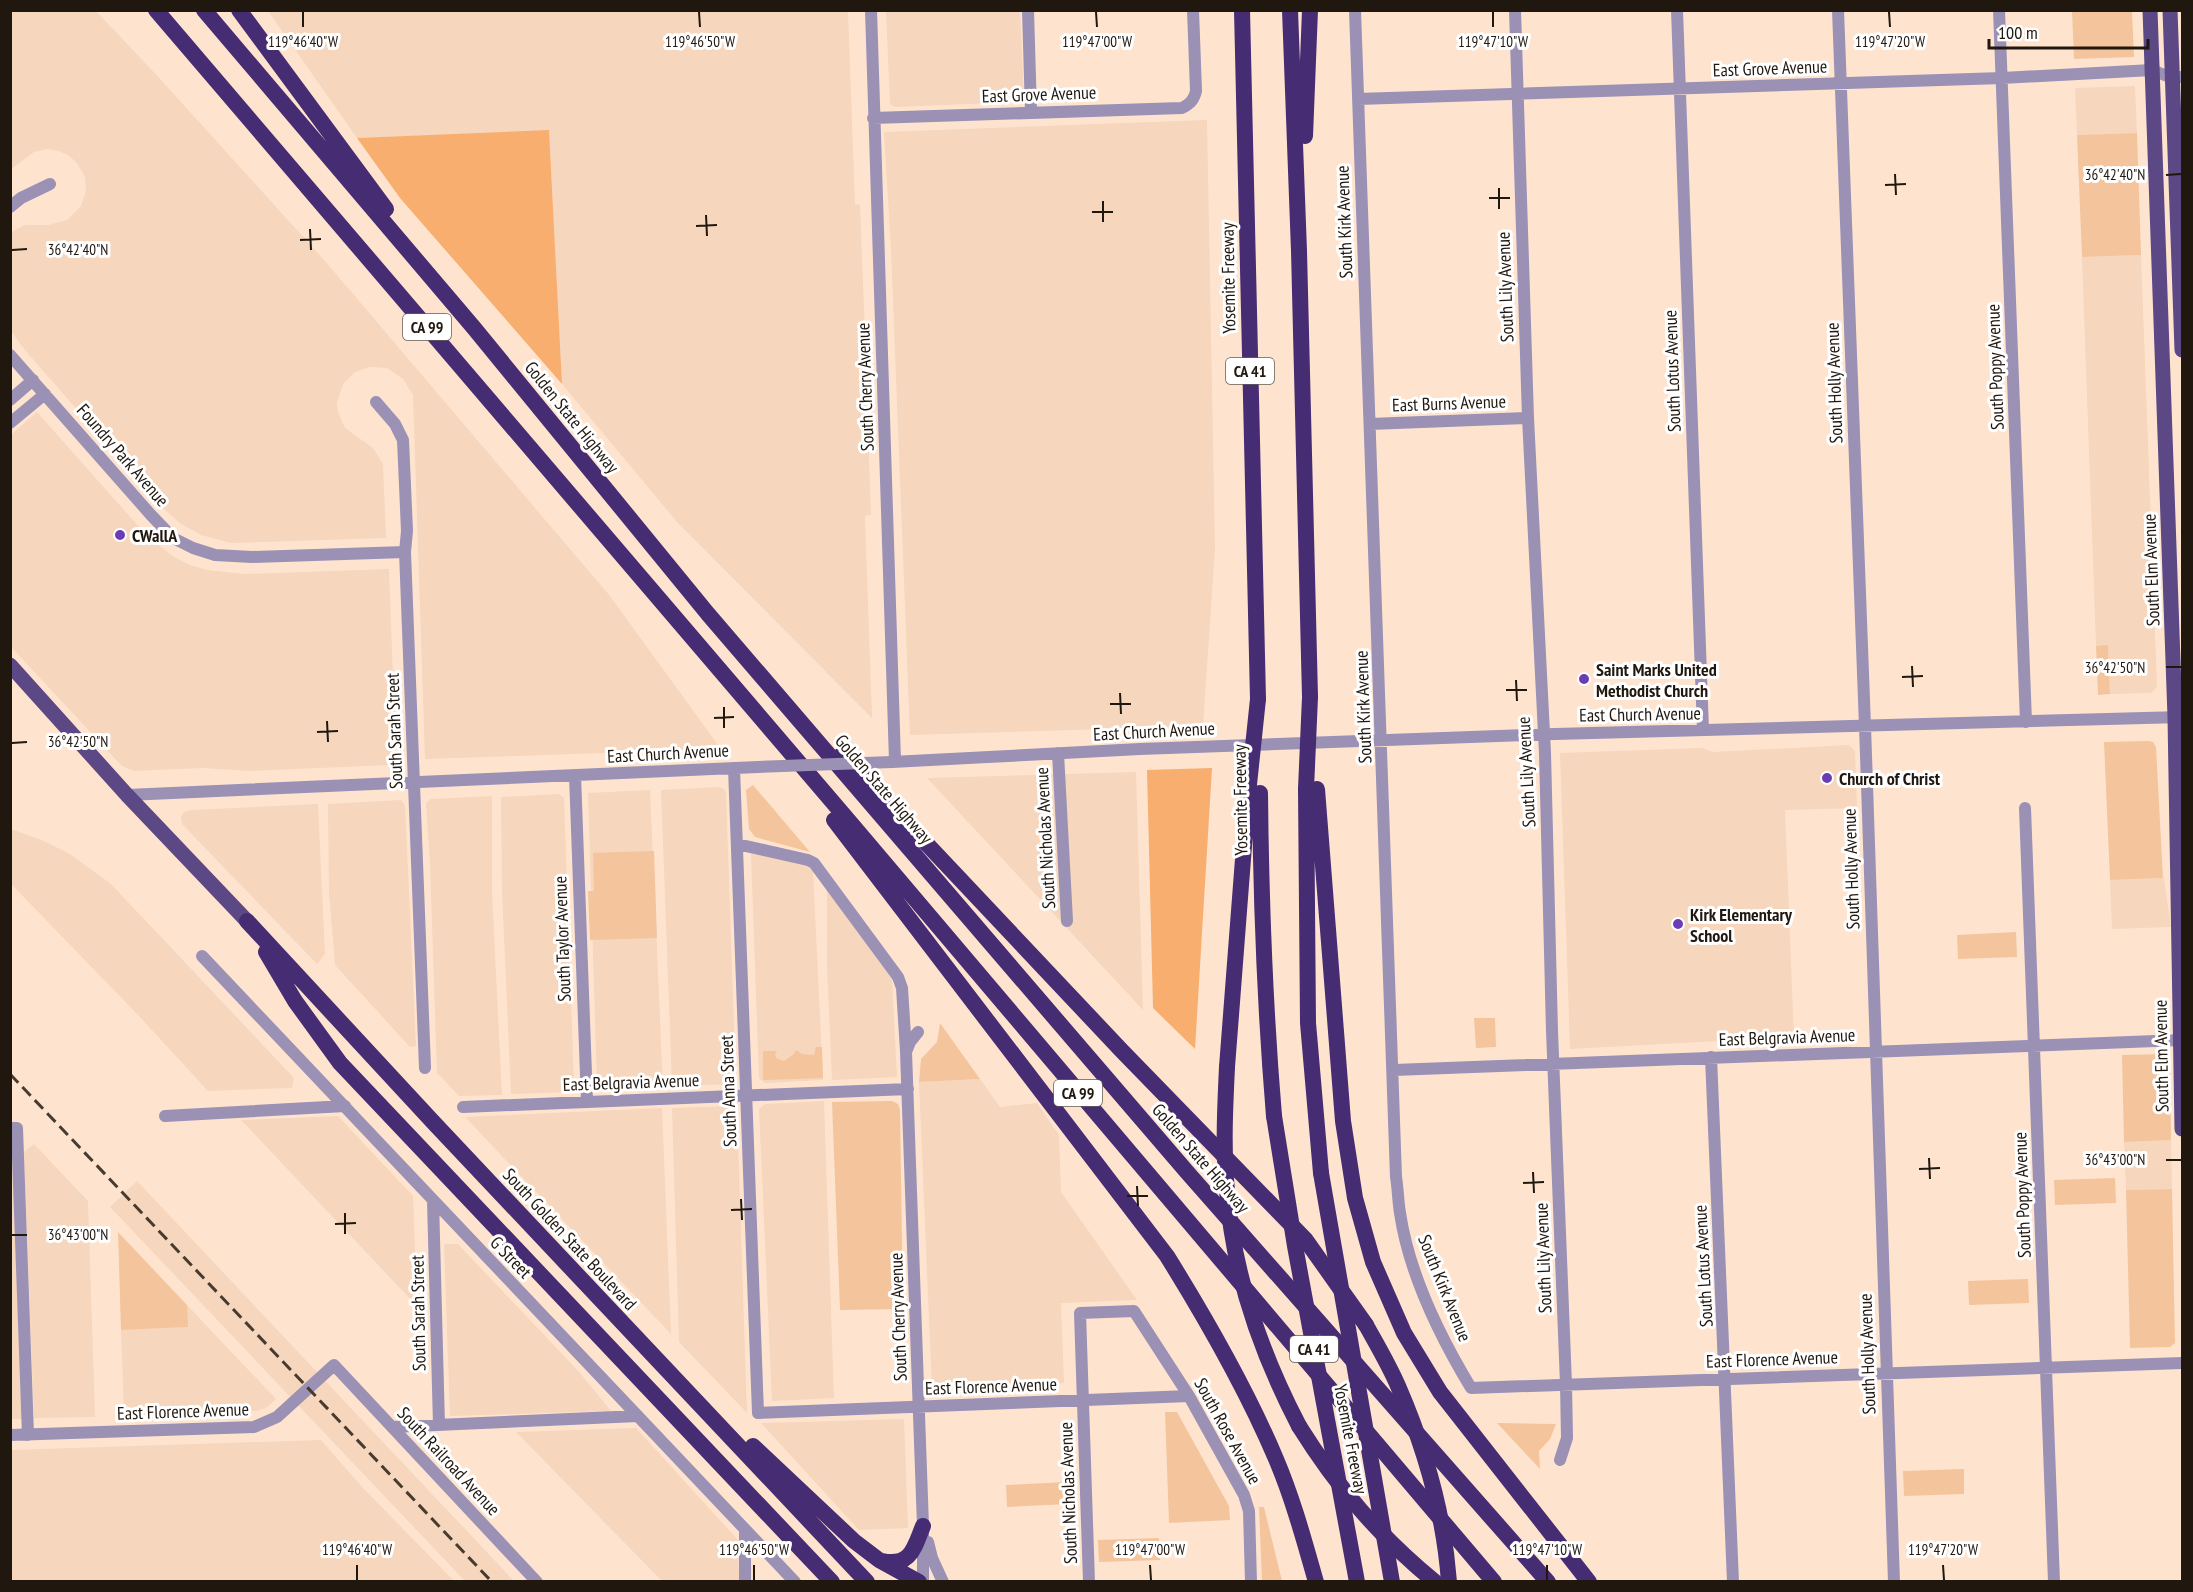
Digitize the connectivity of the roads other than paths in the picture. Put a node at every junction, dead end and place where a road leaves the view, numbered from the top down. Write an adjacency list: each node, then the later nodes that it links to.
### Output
1 (155, 10): 43 (highway, CA 99)
2 (204, 10): 31 (highway, Golden State Highway / CA 99)
3 (239, 10): 31 (highway)
4 (871, 10): 26 (street, South Cherry Avenue)
5 (1028, 10): 25 (street)
6 (1193, 10): 25 (street, East Grove Avenue)
7 (1231, 10): 27 (highway)
8 (1242, 10): 27 (highway, Yosemite Freeway / CA 41)
9 (1290, 10): 30 (highway, Yosemite Freeway / CA 41)
10 (1310, 10): 30 (highway)
11 (1355, 10): 24 (street, South Kirk Avenue)
12 (1515, 10): 23 (street, South Lily Avenue)
13 (1677, 10): 22 (street, South Lotus Avenue)
14 (1838, 10): 21 (street, South Holly Avenue)
15 (2000, 10): 20 (street, South Poppy Avenue)
16 (2150, 10): 18 (main road, South Elm Avenue)
17 (2170, 10): 19 (main road)
18 (2152, 70): 19 (street, East Grove Avenue); 20 (street, East Grove Avenue); 45 (main road, South Elm Avenue)
19 (2177, 77): 32 (main road)
20 (2002, 78): 21 (street, East Grove Avenue); 46 (street, South Poppy Avenue)
21 (1840, 83): 22 (street, East Grove Avenue); 47 (street, South Holly Avenue)
22 (1680, 89): 23 (street, East Grove Avenue); 48 (street, South Lotus Avenue)
23 (1517, 94): 24 (street, East Grove Avenue); 38 (street, South Lily Avenue)
24 (1358, 99): 40 (street, South Kirk Avenue)
25 (1031, 112): 26 (street, East Grove Avenue)
26 (873, 118): 52 (street, South Cherry Avenue)
27 (1245, 177): 57 (highway, Yosemite Freeway / CA 41, bridge)
28 (50, 184): 29 (street)
29 (10, 207)
30 (1299, 251): 56 (highway, Yosemite Freeway / CA 41, bridge)
31 (474, 328): 42 (highway, Golden State Highway / CA 99)
32 (2182, 350)
33 (10, 355): 34 (street, Foundry Park Avenue)
34 (33, 380): 35 (street, Foundry Park Avenue); 36 (street)
35 (45, 394): 39 (street); 41 (street, Foundry Park Avenue)
36 (10, 400)
37 (376, 402): 41 (street, South Sarah Street)
38 (1528, 418): 40 (street, East Burns Avenue); 49 (street, South Lily Avenue)
39 (10, 423)
40 (1370, 424): 50 (street, South Kirk Avenue)
41 (405, 552): 55 (street, South Sarah Street)
42 (708, 614): 118 (highway, bridge); 120 (highway, Golden State Highway / CA 99)
43 (686, 630): 114 (highway); 119 (highway, CA 99)
44 (10, 665): 58 (main road, South Golden State Boulevard)
45 (2179, 717): 46 (street, East Church Avenue); 65 (main road, South Elm Avenue)
46 (2026, 722): 47 (street, East Church Avenue)
47 (1865, 726): 48 (street, East Church Avenue); 68 (street, South Holly Avenue)
48 (1703, 730): 49 (street, East Church Avenue)
49 (1544, 734): 50 (street, East Church Avenue); 70 (street, South Lily Avenue)
50 (1382, 740): 51 (street, East Church Avenue); 72 (street, South Kirk Avenue)
51 (1058, 753): 52 (street, East Church Avenue); 62 (street, South Nicholas Avenue)
52 (893, 762): 53 (street, East Church Avenue, bridge)
53 (734, 768): 54 (street, East Church Avenue); 60 (street, South Anna Street)
54 (575, 775): 55 (street, East Church Avenue); 75 (street, South Taylor Avenue)
55 (414, 783): 58 (street, East Church Avenue); 71 (street, South Sarah Street)
56 (1311, 789): 116 (highway, Yosemite Freeway / CA 41, bridge); 121 (highway)
57 (1254, 794): 115 (highway, Yosemite Freeway / CA 41, bridge); 117 (highway, bridge)
58 (127, 795): 61 (main road, South Golden State Boulevard)
59 (2025, 808): 66 (street, South Poppy Avenue)
60 (737, 844): 67 (street, South Cherry Avenue); 74 (street, South Anna Street)
61 (247, 921): 83 (highway, South Golden State Boulevard); 107 (highway, South Golden State Boulevard)
62 (1067, 921)
63 (202, 956): 76 (street, G Street)
64 (918, 1032): 67 (street)
65 (2181, 1040): 66 (street, East Belgravia Avenue); 80 (main road, South Elm Avenue)
66 (2033, 1046): 68 (street, East Belgravia Avenue); 86 (street, South Poppy Avenue)
67 (906, 1052): 73 (street, South Cherry Avenue)
68 (1875, 1052): 69 (street, East Belgravia Avenue); 87 (street, South Holly Avenue)
69 (1711, 1057): 70 (street, East Belgravia Avenue); 88 (street, South Lotus Avenue)
70 (1553, 1063): 72 (street, East Belgravia Avenue); 89 (street, South Lily Avenue)
71 (425, 1068)
72 (1394, 1070): 90 (street, South Kirk Avenue)
73 (908, 1089): 74 (street, East Belgravia Avenue); 93 (street, South Cherry Avenue)
74 (746, 1096): 75 (street, East Belgravia Avenue); 94 (street, South Anna Street)
75 (586, 1102): 77 (street, East Belgravia Avenue)
76 (345, 1106): 78 (street); 81 (street, G Street)
77 (463, 1107)
78 (165, 1116)
79 (14, 1128): 99 (street)
80 (2182, 1129)
81 (433, 1200): 95 (street, G Street); 96 (street, South Sarah Street)
82 (1134, 1311): 91 (street, South Rose Avenue); 92 (street, South Nicholas Avenue)
83 (621, 1321): 103 (highway); 108 (highway, South Golden State Boulevard)
84 (2182, 1363): 86 (street, East Florence Avenue)
85 (334, 1365): 97 (street, South Railroad Avenue); 99 (street, East Florence Avenue)
86 (2047, 1368): 87 (street, East Florence Avenue); 124 (street, South Poppy Avenue)
87 (1886, 1373): 88 (street, East Florence Avenue); 123 (street, South Holly Avenue)
88 (1726, 1379): 89 (street, East Florence Avenue); 122 (street, South Lotus Avenue)
89 (1566, 1384): 90 (street, East Florence Avenue); 100 (street, South Lily Avenue)
90 (1471, 1388)
91 (1189, 1396): 92 (street, East Florence Avenue); 113 (street, South Rose Avenue)
92 (1082, 1401): 93 (street, East Florence Avenue); 112 (street, South Nicholas Avenue)
93 (919, 1407): 94 (street, East Florence Avenue); 101 (street, South Cherry Avenue)
94 (758, 1413)
95 (638, 1416): 96 (street); 102 (street, G Street)
96 (439, 1425): 97 (street)
97 (392, 1427): 104 (street, South Railroad Avenue)
98 (10, 1435): 99 (street, East Florence Avenue)
99 (28, 1435)
100 (1560, 1460)
101 (923, 1526): 103 (highway); 110 (street, South Cherry Avenue); 111 (street)
102 (745, 1529): 105 (street); 106 (street, G Street)
103 (879, 1560): 109 (highway)
104 (537, 1581)
105 (745, 1581)
106 (795, 1581)
107 (832, 1581)
108 (867, 1581)
109 (919, 1581)
110 (923, 1581)
111 (943, 1581)
112 (1089, 1581)
113 (1251, 1581)
114 (1316, 1581)
115 (1357, 1581)
116 (1392, 1581)
117 (1434, 1581)
118 (1449, 1581)
119 (1494, 1581)
120 (1548, 1581)
121 (1589, 1581)
122 (1733, 1581)
123 (1894, 1581)
124 (2054, 1581)

